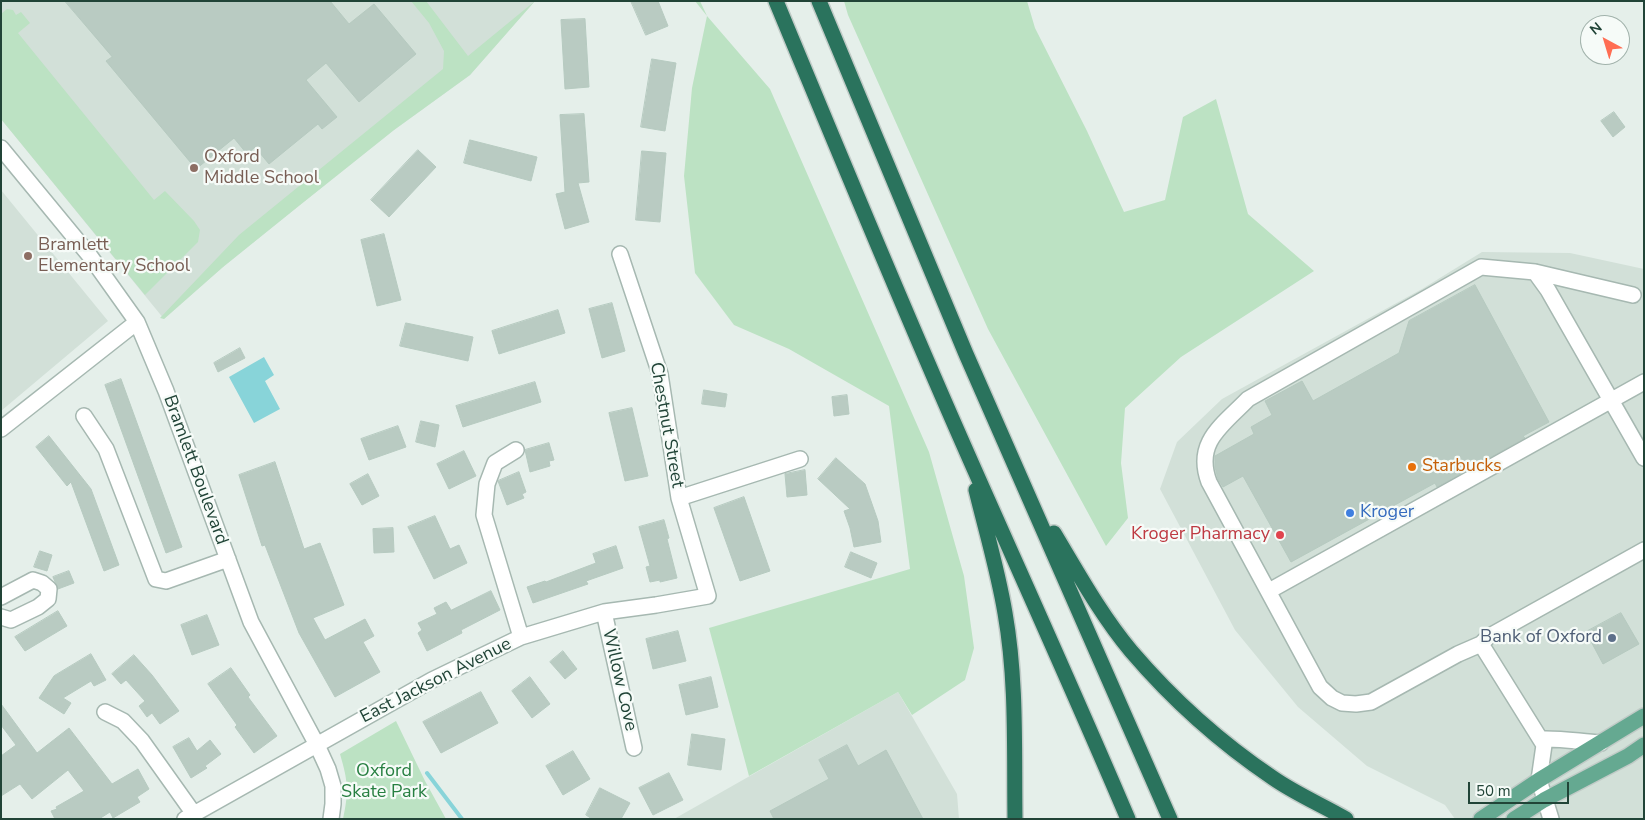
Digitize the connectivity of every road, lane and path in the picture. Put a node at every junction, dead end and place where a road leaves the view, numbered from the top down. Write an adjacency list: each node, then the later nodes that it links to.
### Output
1 (776, 1): 12 (highway)
2 (819, 1): 16 (highway)
3 (1, 148): 7 (street, Bramlett Boulevard)
4 (620, 254): 17 (street, Chestnut Street)
5 (1535, 272): 6 (street); 9 (street); 20 (street)
6 (1633, 295)
7 (137, 322): 11 (street); 19 (street, Bramlett Boulevard)
8 (1644, 383): 9 (street)
9 (1612, 400): 15 (street); 20 (street)
10 (84, 416): 19 (street)
11 (1, 429)
12 (964, 447): 38 (highway); 39 (highway)
13 (516, 450): 25 (street)
14 (800, 458): 17 (street)
15 (1644, 458)
16 (1025, 487): 40 (highway); 41 (highway)
17 (679, 498): 21 (street, Chestnut Street)
18 (1644, 550): 26 (street)
19 (228, 559): 31 (street, Bramlett Boulevard)
20 (1269, 591): 26 (street)
21 (708, 596): 23 (street, East Jackson Avenue)
22 (1, 597): 24 (street)
23 (604, 612): 25 (street, East Jackson Avenue); 33 (street, Willow Cove)
24 (1, 617)
25 (521, 637): 31 (street, East Jackson Avenue)
26 (1481, 644): 29 (street)
27 (105, 712): 36 (street)
28 (1644, 716): 30 (main road)
29 (1541, 738): 30 (street); 34 (street)
30 (1601, 743): 34 (main road)
31 (318, 745): 36 (street, East Jackson Avenue); 37 (street, Bramlett Boulevard)
32 (1644, 745): 35 (main road)
33 (634, 748)
34 (1539, 780): 35 (street); 42 (main road)
35 (1544, 800): 43 (main road); 44 (street)
36 (189, 816)
37 (330, 819)
38 (1015, 819)
39 (1128, 819)
40 (1170, 819)
41 (1346, 819)
42 (1481, 819)
43 (1514, 819)
44 (1552, 819)

